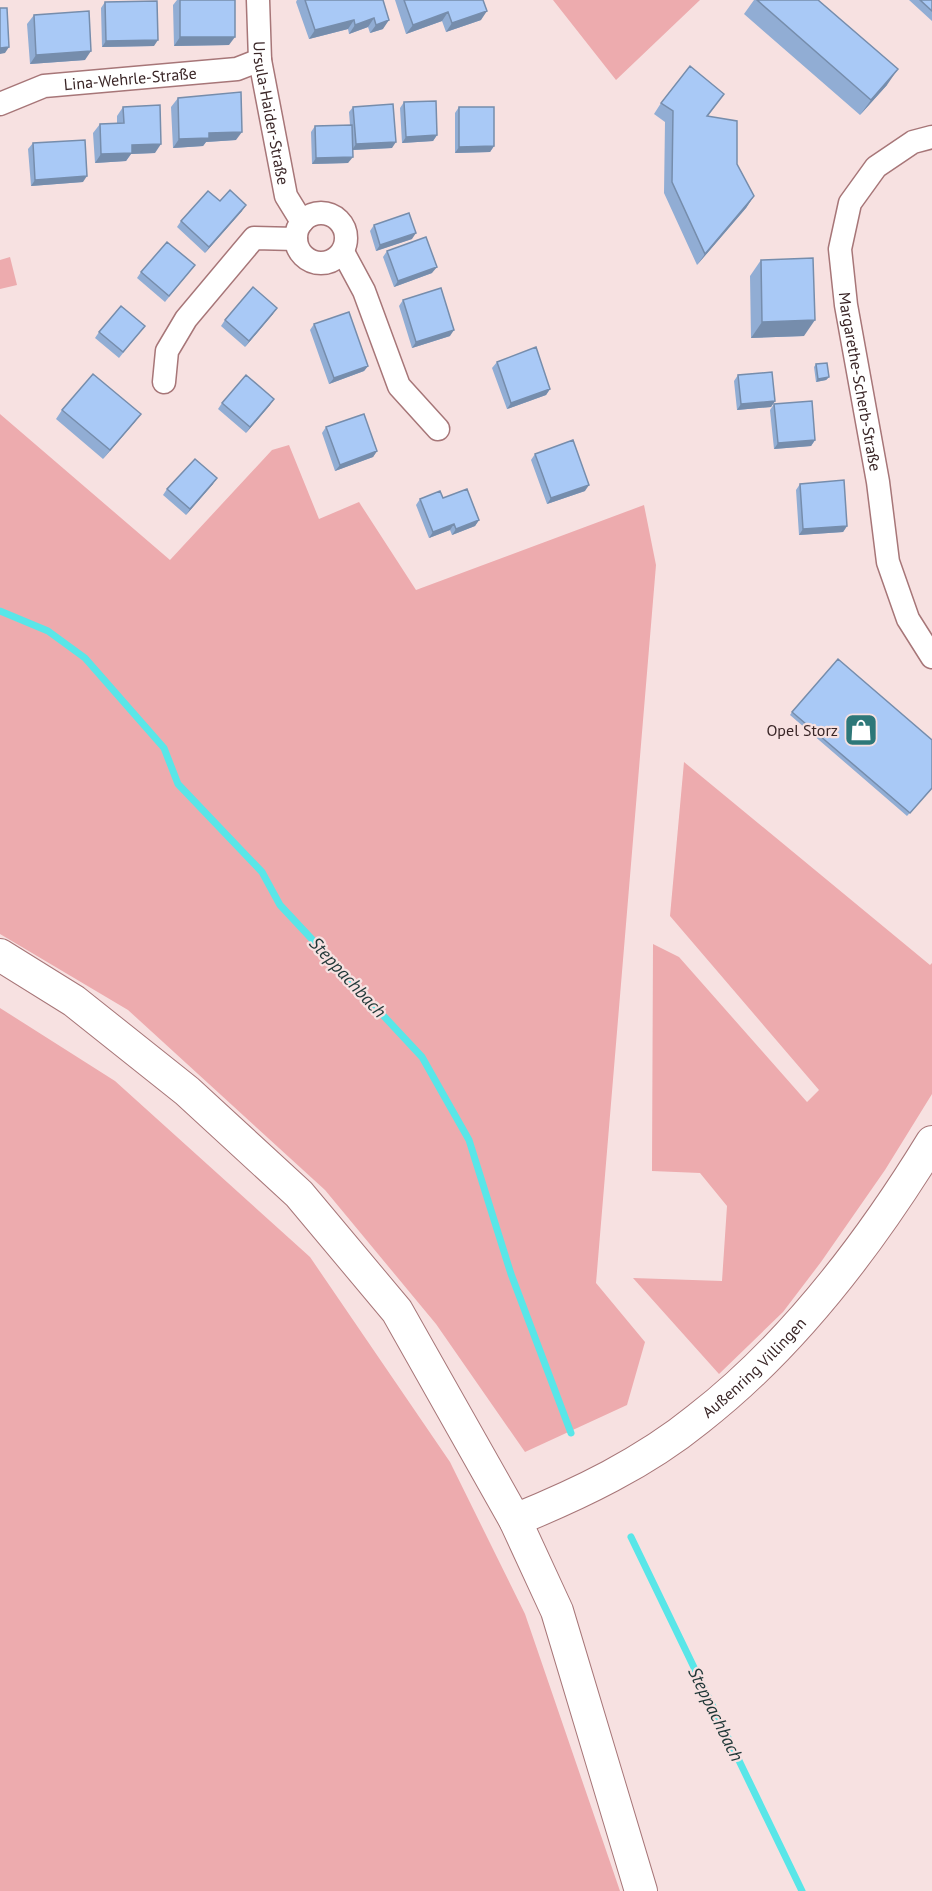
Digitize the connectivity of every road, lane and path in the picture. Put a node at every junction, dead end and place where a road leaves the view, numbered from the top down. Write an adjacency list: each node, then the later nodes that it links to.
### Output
1 (258, 0): 2 (street, Ursula-Haider-Straße)
2 (260, 60): 3 (street, Lina-Wehrle-Straße); 5 (street, Ursula-Haider-Straße)
3 (0, 104)
4 (932, 137): 9 (street, Margarethe-Scherb-Straße)
5 (299, 230): 6 (street); 6 (street); 7 (street)
6 (343, 252): 8 (street)
7 (164, 382)
8 (438, 429)
9 (932, 657)
10 (0, 955): 12 (street)
11 (932, 1142): 12 (street, Außenring Villingen)
12 (515, 1520): 13 (street)
13 (641, 1891)

